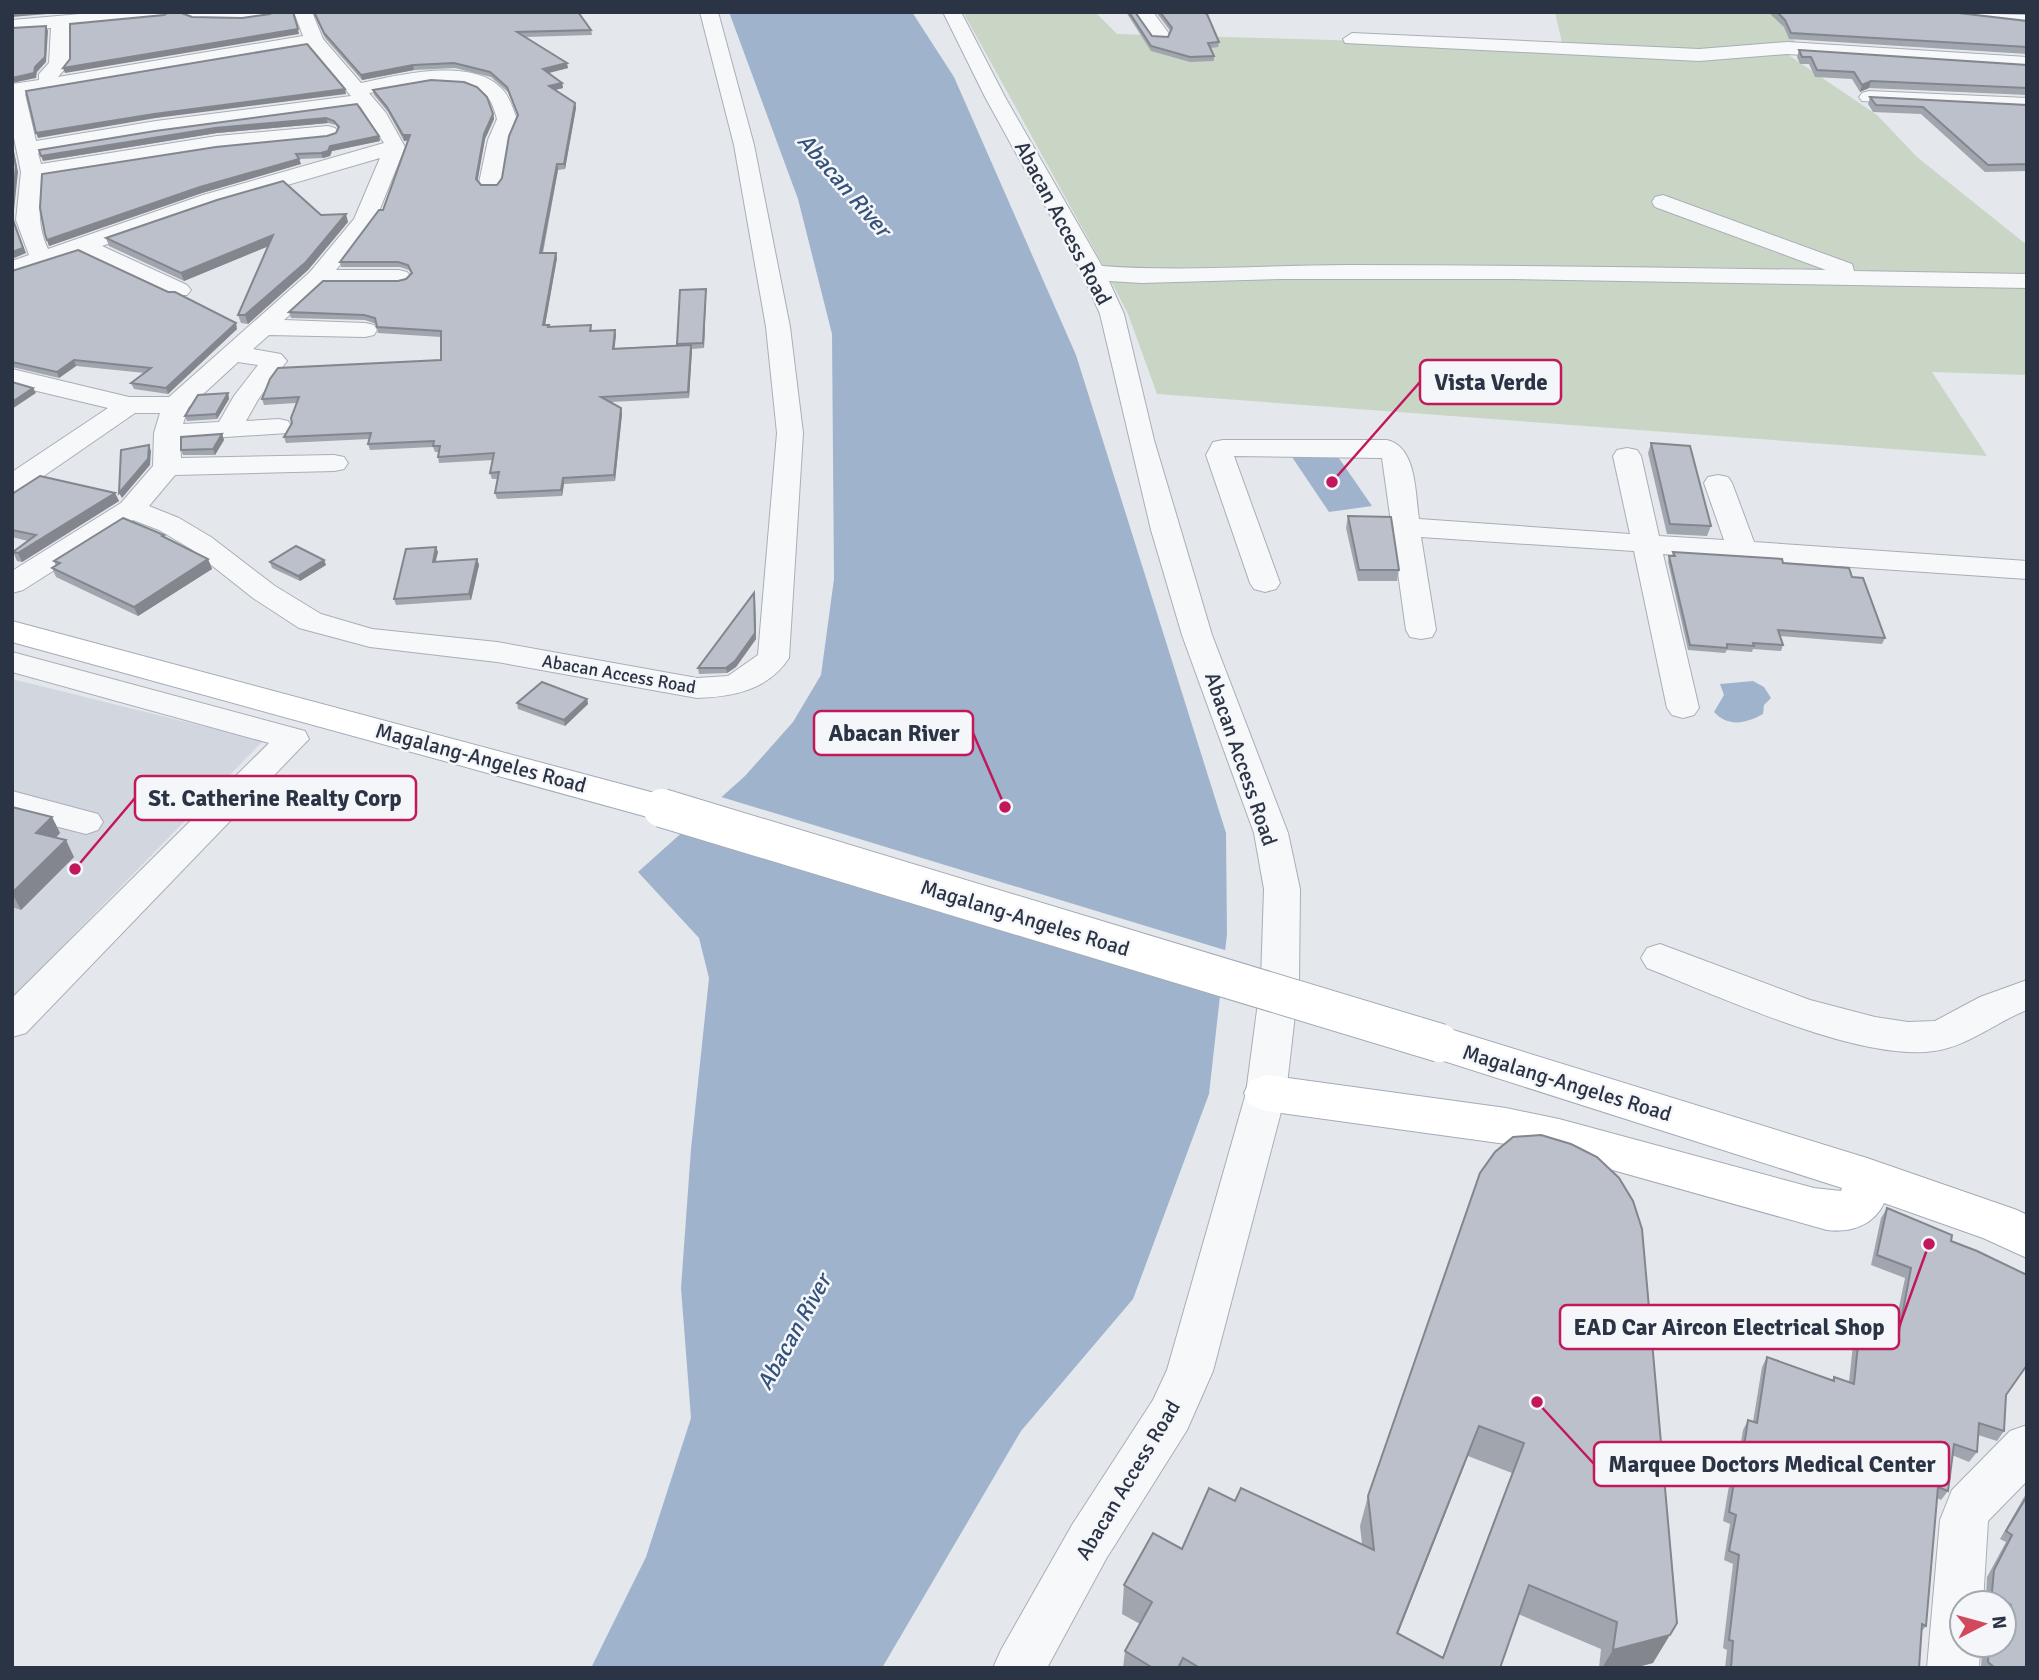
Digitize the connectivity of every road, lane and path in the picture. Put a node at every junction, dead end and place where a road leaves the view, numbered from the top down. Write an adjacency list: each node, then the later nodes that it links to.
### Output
1 (164, 12): 9 (street)
2 (183, 12): 3 (street)
3 (269, 12)
4 (303, 12): 16 (street)
5 (709, 12): 63 (street, Abacan Access Road)
6 (952, 12): 42 (street, Abacan Access Road)
7 (1143, 12): 14 (street)
8 (1950, 12): 10 (street)
9 (138, 14): 11 (street)
10 (2027, 20)
11 (60, 22): 12 (street); 20 (street)
12 (12, 26)
13 (1864, 29): 17 (street)
14 (1161, 35)
15 (1352, 39): 17 (street)
16 (314, 40): 20 (street); 22 (street)
17 (1874, 54): 18 (street)
18 (2027, 64)
19 (1939, 68): 24 (street)
20 (48, 84): 21 (street)
21 (13, 90): 30 (street)
22 (358, 95): 26 (street); 29 (street); 34 (street)
23 (1869, 97): 24 (street)
24 (1960, 101): 25 (street)
25 (2027, 104)
26 (193, 122): 28 (street); 30 (street)
27 (328, 132): 28 (street)
28 (195, 145): 31 (street); 32 (street)
29 (395, 147): 37 (street); 43 (street)
30 (28, 148): 31 (street)
31 (32, 172): 36 (street)
32 (163, 172)
33 (196, 180): 37 (street)
34 (490, 183)
35 (56, 190): 36 (street)
36 (29, 195): 40 (street)
37 (211, 200): 39 (street)
38 (1663, 202): 45 (street)
39 (82, 245): 40 (street); 47 (street)
40 (42, 259): 41 (street)
41 (12, 269)
42 (1094, 273): 45 (street); 81 (street, Abacan Access Road)
43 (318, 277): 44 (street); 48 (street)
44 (399, 277)
45 (1870, 279): 46 (street)
46 (2027, 282)
47 (180, 290)
48 (260, 327): 49 (street); 50 (street)
49 (365, 330)
50 (232, 355): 53 (street); 55 (street)
51 (12, 377): 52 (street)
52 (129, 405): 53 (street); 59 (street)
53 (176, 405): 56 (street)
54 (279, 427): 55 (street)
55 (229, 428): 56 (street)
56 (167, 433): 60 (street)
57 (1628, 456): 65 (street)
58 (334, 463): 60 (street)
59 (24, 466): 62 (street)
60 (167, 467): 63 (street)
61 (1718, 483): 66 (street)
62 (12, 485)
63 (131, 509): 68 (street)
64 (1406, 527): 65 (street); 69 (street); 70 (street)
65 (1645, 542): 66 (street); 75 (street)
66 (1742, 549): 67 (street)
67 (2027, 570)
68 (17, 575)
69 (1265, 583)
70 (1421, 630)
71 (12, 631): 72 (main road, Magalang-Angeles Road)
72 (66, 646): 73 (street); 82 (main road, Magalang-Angeles Road, bridge)
73 (24, 665): 74 (street); 80 (street)
74 (12, 690)
75 (1683, 708)
76 (12, 803): 77 (street)
77 (86, 822)
78 (1660, 958): 79 (street)
79 (2027, 994)
80 (12, 1022)
81 (1266, 1093): 82 (main road); 85 (street, Abacan Access Road)
82 (1867, 1177): 83 (main road, Magalang-Angeles Road)
83 (2027, 1238)
84 (2027, 1447): 86 (street)
85 (1019, 1668)
86 (1953, 1668)

